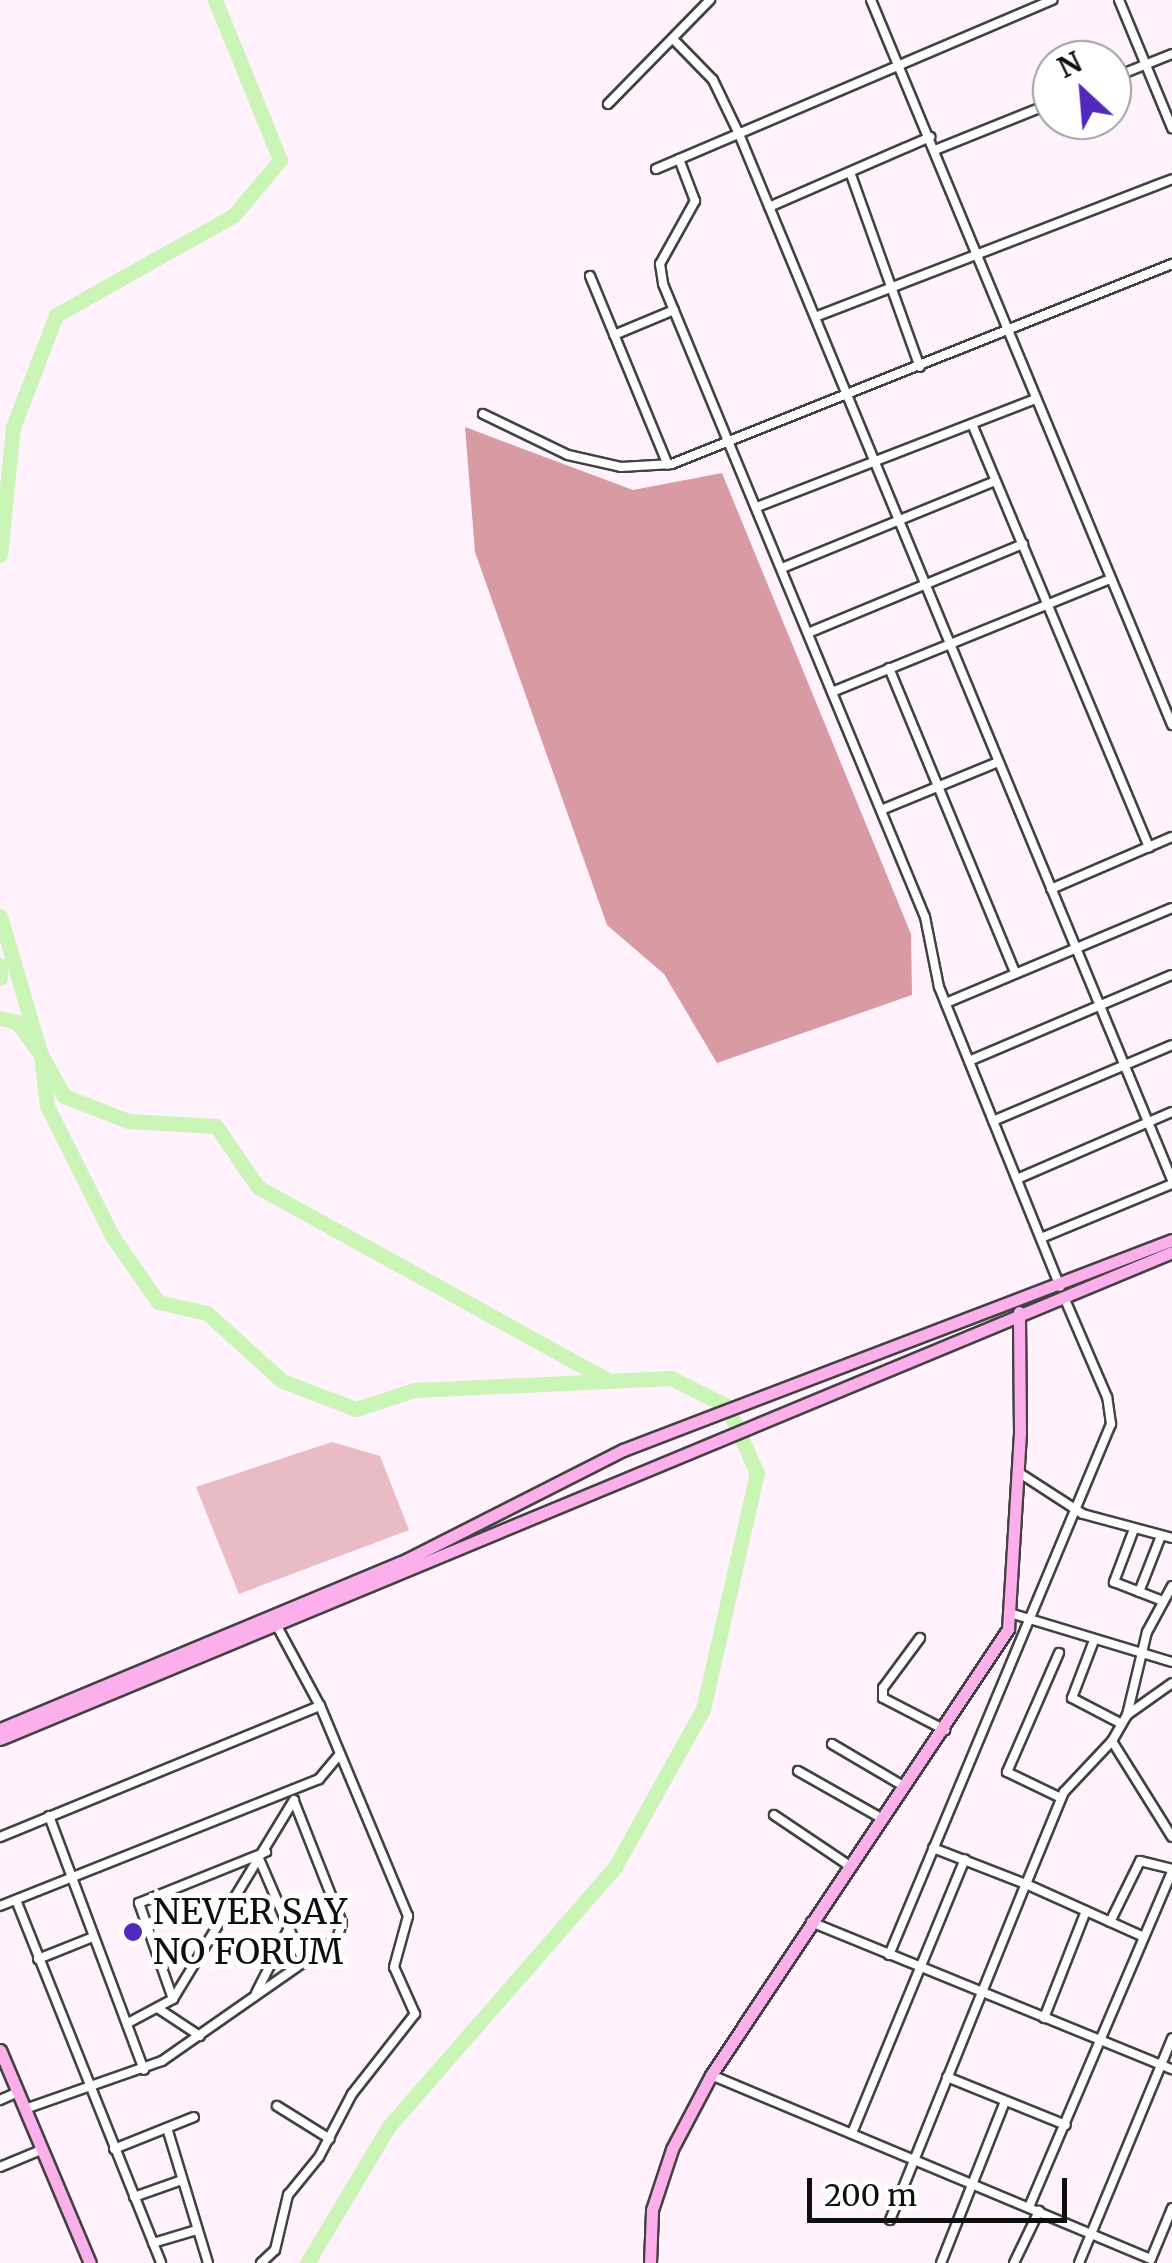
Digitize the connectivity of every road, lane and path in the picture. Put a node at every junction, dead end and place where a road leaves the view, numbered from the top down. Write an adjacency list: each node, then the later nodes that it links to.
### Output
1 (710, 0): 5 (street)
2 (871, 0): 7 (street)
3 (1052, 0): 7 (street)
4 (1118, 0): 8 (street)
5 (673, 39): 10 (street); 13 (street)
6 (1172, 54): 8 (street)
7 (898, 62): 13 (street); 14 (street)
8 (1145, 65): 9 (street); 12 (street)
9 (1132, 70)
10 (608, 104)
11 (1032, 111): 15 (street)
12 (1172, 128)
13 (739, 134): 16 (street); 20 (street)
14 (930, 137): 15 (street); 18 (street)
15 (936, 150): 21 (street)
16 (679, 159): 17 (street); 25 (street)
17 (656, 169)
18 (850, 172): 20 (street); 24 (street)
19 (1172, 179): 21 (street)
20 (770, 207): 26 (street)
21 (978, 254): 24 (street); 27 (street)
22 (1172, 264): 27 (street)
23 (590, 276): 28 (street)
24 (892, 287): 26 (street); 29 (street)
25 (674, 310): 28 (street); 34 (street)
26 (815, 317): 30 (street)
27 (1008, 331): 29 (street); 31 (street)
28 (614, 335): 36 (street)
29 (920, 367): 30 (street)
30 (847, 398): 34 (street); 35 (street)
31 (1034, 399): 33 (street); 42 (street)
32 (483, 414): 36 (street)
33 (972, 424): 35 (street); 37 (street)
34 (730, 446): 36 (street); 38 (street)
35 (873, 463): 38 (street); 39 (street)
36 (668, 465)
37 (994, 481): 39 (street); 40 (street)
38 (757, 507): 41 (street)
39 (897, 522): 41 (street); 43 (street)
40 (1023, 544): 43 (street); 44 (street)
41 (782, 568): 45 (street)
42 (1110, 579): 44 (street); 49 (street)
43 (925, 584): 45 (street); 46 (street)
44 (1050, 602): 46 (street); 54 (street)
45 (808, 633): 48 (street)
46 (950, 643): 47 (street); 50 (street)
47 (889, 668): 48 (street); 51 (street)
48 (832, 692): 52 (street)
49 (1172, 724)
50 (998, 762): 51 (street); 55 (street)
51 (939, 788): 52 (street); 58 (street)
52 (881, 810): 60 (street)
53 (1172, 837): 54 (street)
54 (1149, 847): 55 (street)
55 (1052, 889): 57 (street)
56 (1172, 908): 57 (street)
57 (1076, 947): 58 (street); 61 (street)
58 (1014, 970): 60 (street)
59 (1172, 975): 61 (street)
60 (946, 1003): 63 (street)
61 (1100, 1006): 63 (street); 64 (street)
62 (1172, 1045): 64 (street)
63 (970, 1062): 66 (street)
64 (1124, 1066): 66 (street); 67 (street)
65 (1172, 1112): 67 (street)
66 (993, 1121): 68 (street)
67 (1148, 1122): 68 (street); 69 (street)
68 (1017, 1179): 70 (street)
69 (1172, 1182): 70 (street)
70 (1041, 1238): 73 (street)
71 (1172, 1240): 73 (main road)
72 (1172, 1252): 73 (main road)
73 (1062, 1291): 74 (main road); 76 (street)
74 (1019, 1309): 75 (main road); 85 (main road); 94 (main road)
75 (1018, 1472): 76 (street); 83 (main road)
76 (1075, 1510): 78 (street); 84 (street)
77 (1172, 1525): 79 (street)
78 (1134, 1530): 79 (street); 81 (street)
79 (1167, 1537): 81 (street)
80 (1172, 1586): 82 (street)
81 (1139, 1592): 82 (street)
82 (1163, 1601): 89 (street)
83 (1012, 1614): 84 (street); 95 (main road)
84 (1029, 1620): 87 (street); 110 (street)
85 (277, 1626): 92 (street); 96 (main road)
86 (920, 1638): 95 (street)
87 (1093, 1643): 89 (street); 93 (street)
88 (1059, 1652): 103 (street)
89 (1143, 1655): 90 (street); 93 (street)
90 (1172, 1662)
91 (1172, 1683): 93 (street)
92 (320, 1706): 99 (street); 106 (street)
93 (1124, 1719): 97 (street)
94 (0, 1728)
95 (945, 1730): 101 (main road)
96 (0, 1739)
97 (1112, 1742): 103 (street); 109 (street)
98 (832, 1744): 101 (street)
99 (339, 1755): 102 (street); 154 (street)
100 (798, 1771): 107 (street)
101 (905, 1787): 107 (main road)
102 (291, 1791): 104 (street); 115 (street)
103 (1061, 1798): 116 (street)
104 (294, 1802): 111 (street); 127 (street)
105 (774, 1814): 113 (street)
106 (49, 1816): 108 (street); 115 (street)
107 (883, 1819): 113 (main road)
108 (0, 1837)
109 (1172, 1837)
110 (934, 1848): 112 (street); 125 (street)
111 (263, 1857): 122 (street); 131 (street); 131 (street)
112 (965, 1860): 116 (street); 128 (street)
113 (850, 1866): 120 (main road)
114 (1172, 1871): 121 (street); 124 (street)
115 (73, 1878): 117 (street); 123 (street)
116 (1026, 1884): 119 (street); 129 (street)
117 (16, 1900): 118 (street); 126 (street)
118 (0, 1906)
119 (1086, 1911): 121 (street); 133 (street)
120 (811, 1922): 125 (street); 142 (main road)
121 (1110, 1922): 124 (street)
122 (289, 1928): 127 (street); 130 (street)
123 (94, 1937): 126 (street); 134 (street)
124 (1144, 1937): 136 (street)
125 (889, 1955): 128 (street)
126 (38, 1959): 144 (street)
127 (304, 1963): 130 (street)
128 (922, 1970): 129 (street); 153 (street)
129 (982, 1992): 133 (street); 143 (street)
130 (254, 1998): 135 (street)
131 (173, 1999): 132 (street)
132 (159, 2009): 134 (street); 135 (street)
133 (1044, 2018): 136 (street)
134 (128, 2023): 140 (street)
135 (200, 2036): 140 (street)
136 (1100, 2040): 139 (street); 151 (street)
137 (1172, 2040): 139 (street)
138 (0, 2050): 145 (main road)
139 (1162, 2065): 141 (street); 167 (street)
140 (144, 2070): 144 (street)
141 (1172, 2070)
142 (711, 2076): 153 (street); 174 (main road)
143 (947, 2077): 147 (street); 157 (street)
144 (91, 2089): 149 (street); 155 (street)
145 (18, 2092): 146 (street); 149 (main road)
146 (0, 2100)
147 (1006, 2100): 151 (street); 160 (street)
148 (277, 2106): 154 (street)
149 (25, 2109): 156 (main road)
150 (194, 2118): 152 (street)
151 (1066, 2125): 162 (street)
152 (167, 2128): 155 (street); 159 (street)
153 (852, 2133): 157 (street)
154 (330, 2138): 173 (street)
155 (114, 2149): 161 (street)
156 (42, 2150): 158 (street); 170 (main road)
157 (914, 2158): 160 (street); 165 (street)
158 (0, 2167)
159 (182, 2180): 161 (street); 166 (street)
160 (973, 2184): 162 (street); 175 (street)
161 (134, 2197): 168 (street)
162 (1030, 2207): 164 (street)
163 (1172, 2208): 169 (street)
164 (1039, 2211): 167 (street); 176 (street)
165 (890, 2220)
166 (197, 2230): 168 (street); 172 (street)
167 (1091, 2233): 169 (street); 177 (street)
168 (153, 2243): 171 (street)
169 (1150, 2261)
170 (90, 2263)
171 (161, 2263)
172 (208, 2263)
173 (261, 2263)
174 (650, 2263)
175 (941, 2263)
176 (1014, 2263)
177 (1079, 2263)

